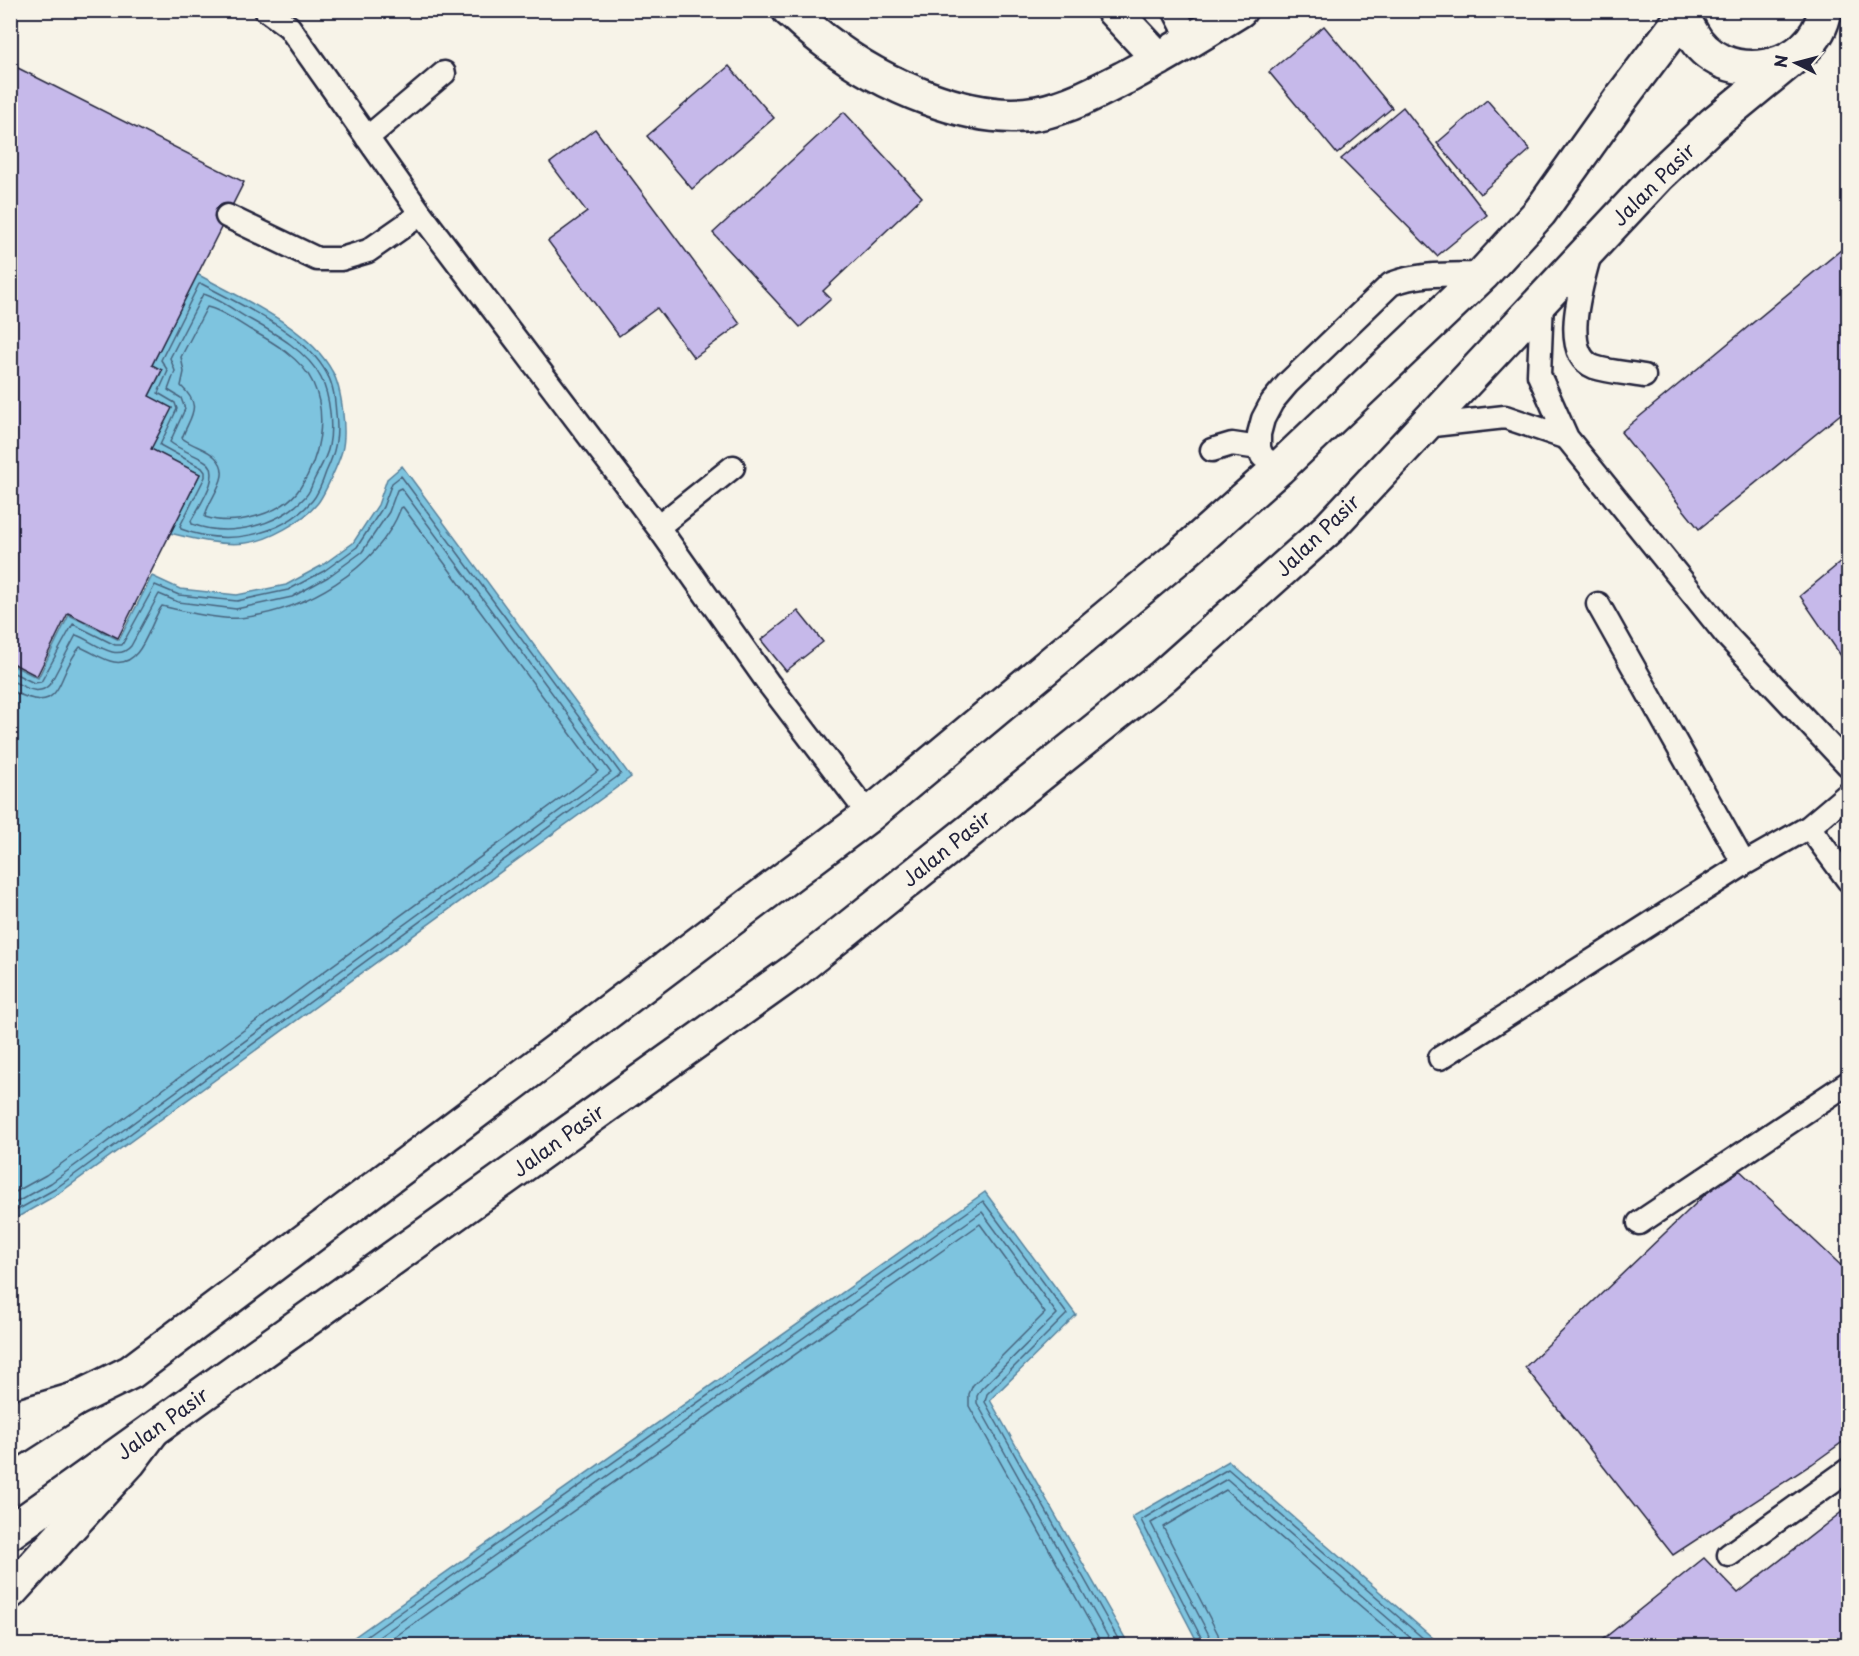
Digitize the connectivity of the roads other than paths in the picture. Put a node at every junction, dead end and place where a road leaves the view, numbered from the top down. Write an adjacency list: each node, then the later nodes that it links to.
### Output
1 (266, 10): 12 (lane)
2 (789, 10): 9 (main road)
3 (1113, 10): 9 (main road)
4 (1174, 10): 8 (lane)
5 (1240, 10): 8 (main road)
6 (1682, 13): 10 (main road); 16 (main road)
7 (1826, 14): 10 (main road, Jalan Pasir)
8 (1190, 41): 9 (main road)
9 (1159, 59)
10 (1792, 59): 15 (main road, Jalan Pasir)
11 (444, 73): 12 (lane)
12 (367, 138): 13 (lane)
13 (421, 214): 14 (lane); 24 (lane)
14 (227, 216)
15 (1592, 246): 17 (main road, Jalan Pasir); 18 (lane)
16 (1483, 274): 22 (main road); 22 (lane)
17 (1542, 300): 19 (main road, Jalan Pasir); 20 (lane)
18 (1644, 376)
19 (1424, 426): 20 (lane); 37 (main road, Jalan Pasir)
20 (1567, 438): 26 (lane)
21 (1212, 450): 22 (lane)
22 (1268, 459): 28 (main road)
23 (734, 467): 24 (lane)
24 (657, 527): 28 (lane)
25 (1598, 604): 30 (lane)
26 (1848, 765)
27 (1848, 795): 29 (lane)
28 (869, 815): 35 (main road)
29 (1809, 827): 30 (lane); 31 (lane)
30 (1744, 864): 32 (lane)
31 (1848, 880)
32 (1440, 1058)
33 (1848, 1083): 34 (lane)
34 (1639, 1223)
35 (74, 1400): 36 (main road); 38 (main road)
36 (10, 1419)
37 (153, 1430): 40 (main road, Jalan Pasir); 42 (main road)
38 (10, 1441)
39 (1848, 1470): 41 (lane)
40 (10, 1532)
41 (1729, 1555)
42 (10, 1592)

